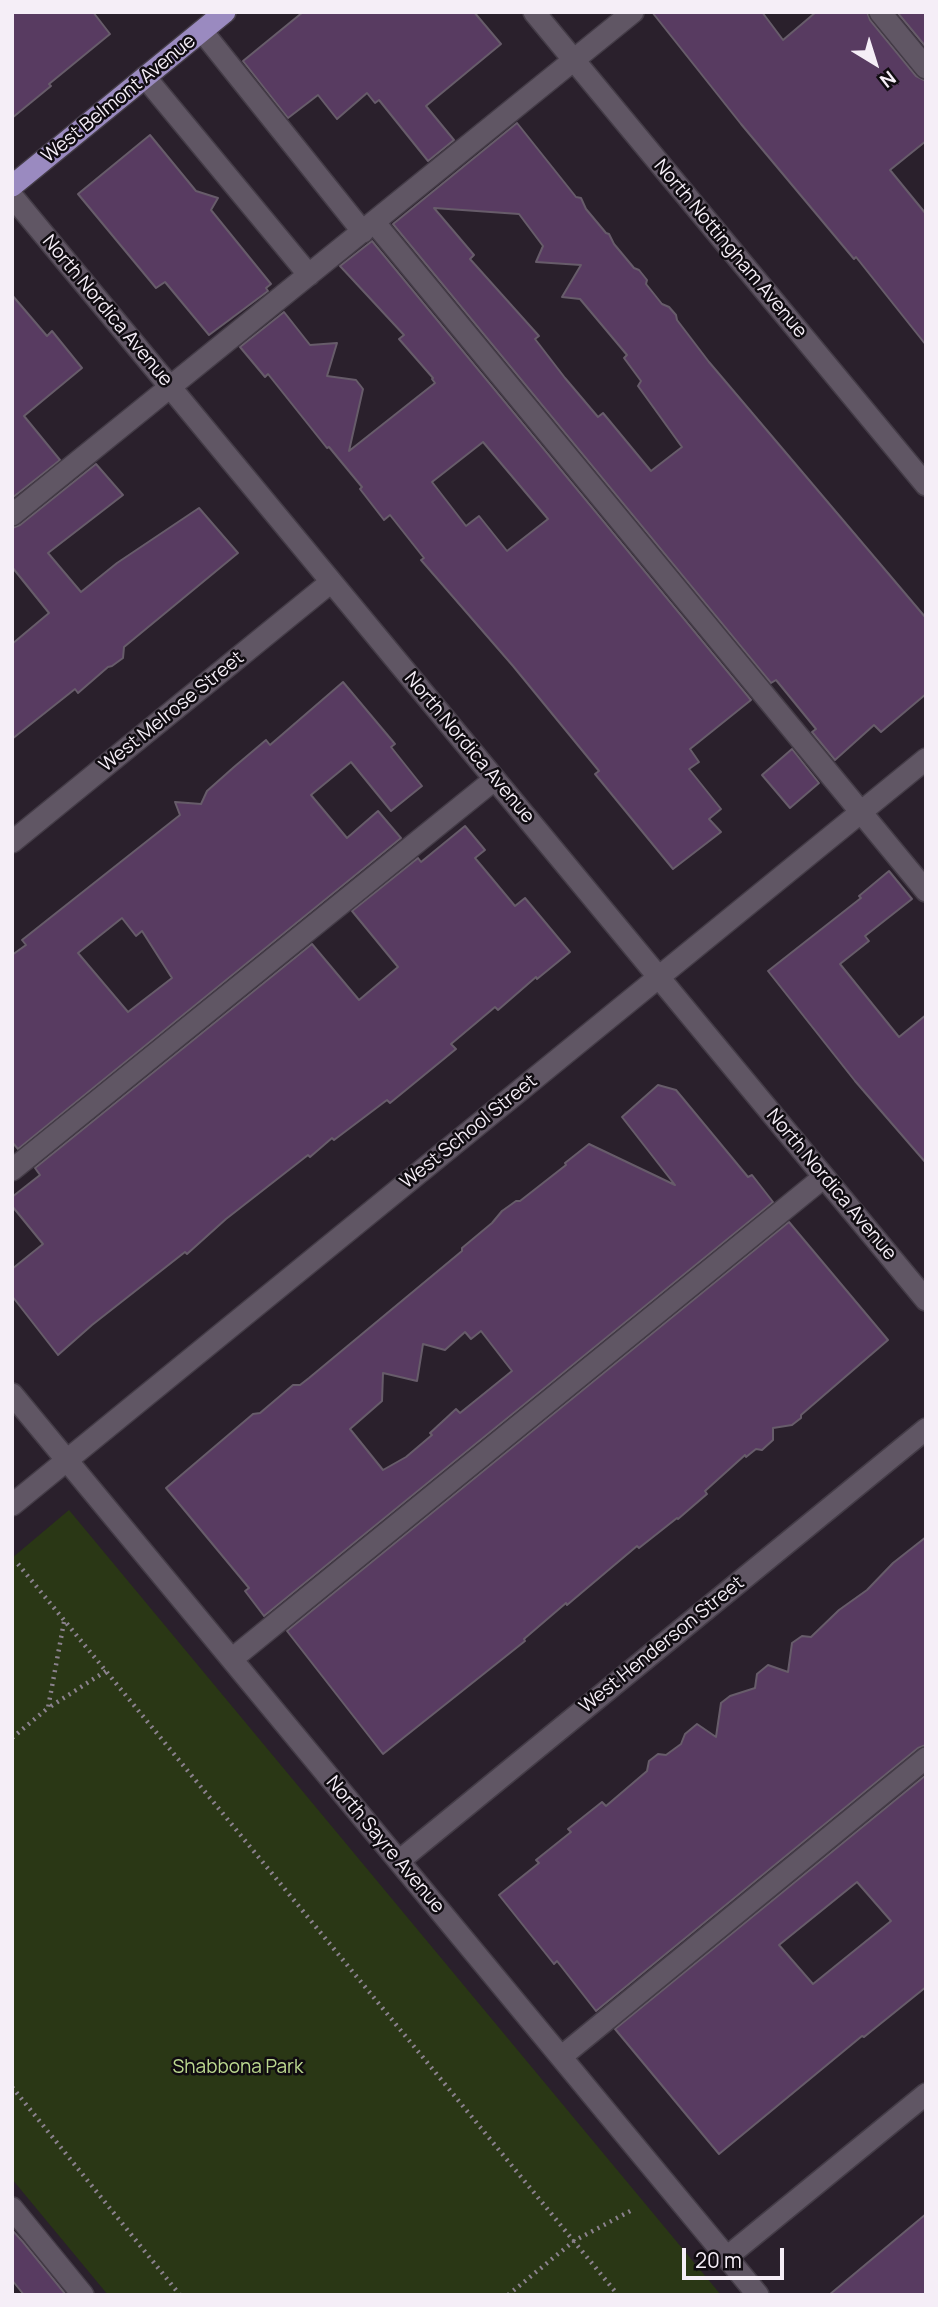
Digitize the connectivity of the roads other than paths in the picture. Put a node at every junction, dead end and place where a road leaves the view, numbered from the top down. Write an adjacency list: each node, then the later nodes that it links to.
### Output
1 (225, 12): 5 (main road, West Belmont Avenue)
2 (534, 12): 6 (street, North Nottingham Avenue)
3 (633, 12): 6 (street)
4 (880, 12): 7 (street)
5 (202, 31): 8 (main road, West Belmont Avenue); 11 (street)
6 (574, 60): 11 (street); 14 (street, North Nottingham Avenue)
7 (926, 68)
8 (145, 77): 9 (main road, West Belmont Avenue); 12 (street)
9 (12, 186)
10 (12, 196): 13 (street, North Nordica Avenue)
11 (368, 227): 12 (street); 19 (street)
12 (309, 275): 13 (street)
13 (170, 387): 15 (street); 16 (street, North Nordica Avenue)
14 (926, 485)
15 (12, 515)
16 (331, 582): 18 (street, North Nordica Avenue); 20 (street, West Melrose Street)
17 (926, 759): 19 (street, West School Street)
18 (495, 779): 22 (street, North Nordica Avenue); 23 (street)
19 (861, 812): 21 (street); 22 (street, West School Street)
20 (12, 842)
21 (926, 891)
22 (659, 977): 24 (street, North Nordica Avenue); 28 (street, West School Street)
23 (12, 1170)
24 (824, 1177): 25 (street, North Nordica Avenue); 30 (street)
25 (926, 1300)
26 (12, 1394): 28 (street, North Sayre Avenue)
27 (926, 1430): 32 (street, West Henderson Street)
28 (67, 1460): 29 (street, West School Street); 30 (street, North Sayre Avenue)
29 (12, 1505)
30 (232, 1659): 32 (street, North Sayre Avenue)
31 (926, 1758): 33 (street)
32 (398, 1861): 33 (street, North Sayre Avenue)
33 (561, 2057): 36 (street, North Sayre Avenue)
34 (926, 2094): 36 (street)
35 (12, 2208): 37 (street)
36 (727, 2257): 38 (street, North Sayre Avenue)
37 (83, 2295)
38 (758, 2295)

